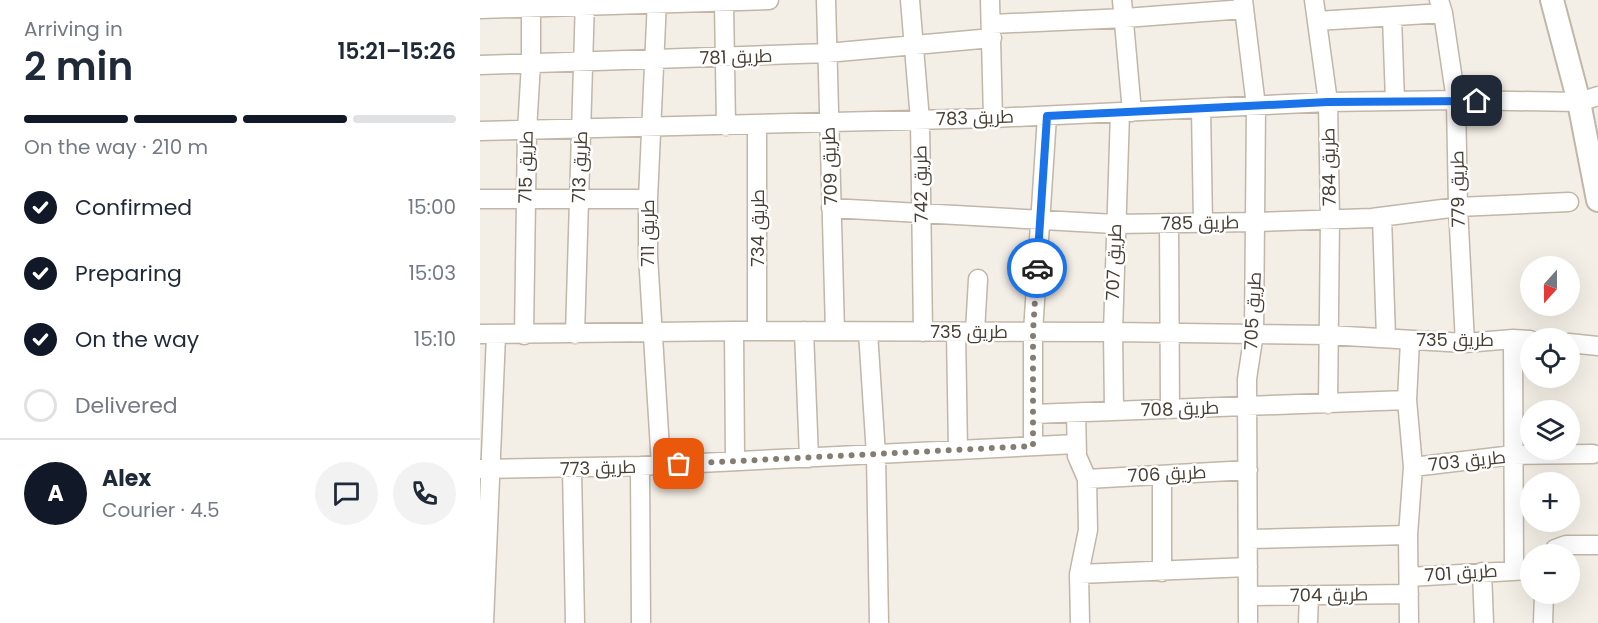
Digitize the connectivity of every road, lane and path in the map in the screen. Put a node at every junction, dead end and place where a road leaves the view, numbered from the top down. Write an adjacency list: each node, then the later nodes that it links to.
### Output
1 (769, 0): 8 (street)
2 (825, 0): 19 (street, طريق 709)
3 (910, 0): 18 (street, طريق 742)
4 (990, 0): 17 (street)
5 (1314, 0): 16 (street, طريق 784)
6 (1552, 0): 25 (street)
7 (657, 2): 8 (street); 9 (street); 21 (street, طريق 711)
8 (724, 2): 20 (street)
9 (585, 3): 10 (street); 22 (street, طريق 713)
10 (531, 4): 13 (street); 23 (street, طريق 715)
11 (1244, 5): 14 (street, طريق 781); 29 (street, طريق 705)
12 (1441, 6): 15 (street); 26 (street, طريق 779)
13 (480, 9)
14 (1123, 9): 17 (street, طريق 781); 31 (street, طريق 707)
15 (1392, 17): 16 (street); 27 (street)
16 (1317, 21): 28 (street, طريق 784)
17 (992, 31): 18 (street, طريق 781); 33 (street)
18 (913, 45): 19 (street, طريق 781); 34 (street, طريق 742)
19 (827, 53): 20 (street, طريق 781); 35 (street, طريق 709)
20 (724, 57): 21 (street, طريق 781); 37 (street)
21 (653, 60): 22 (street, طريق 781); 38 (street, طريق 711)
22 (583, 61): 23 (street, طريق 781); 39 (street, طريق 713)
23 (531, 63): 24 (street, طريق 781); 41 (street, طريق 715)
24 (480, 65)
25 (1588, 99): 26 (street, طريق 783); 46 (street)
26 (1456, 100): 27 (street, طريق 783); 48 (street, طريق 779)
27 (1395, 101): 28 (street, طريق 783)
28 (1328, 102): 29 (street, طريق 783); 52 (street, طريق 784)
29 (1256, 106): 30 (street, طريق 783); 54 (street, طريق 705)
30 (1201, 109): 31 (street, طريق 783); 56 (street)
31 (1126, 112): 32 (street, طريق 783); 57 (street, طريق 707)
32 (1047, 116): 33 (street, طريق 783); 53 (street)
33 (993, 118): 34 (street, طريق 783)
34 (920, 120): 35 (street, طريق 783); 50 (street, طريق 742)
35 (829, 123): 36 (street, طريق 783); 49 (street, طريق 709)
36 (757, 125): 37 (street, طريق 783); 60 (street, طريق 734)
37 (726, 126): 38 (street, طريق 783)
38 (651, 128): 39 (street, طريق 783); 43 (street, طريق 711)
39 (581, 129): 41 (street, طريق 783); 44 (street, طريق 713)
40 (480, 131): 41 (street, طريق 783)
41 (527, 131): 42 (street, طريق 715)
42 (525, 198): 44 (street); 45 (street); 74 (street, طريق 715)
43 (648, 198): 44 (street); 69 (street, طريق 711)
44 (578, 199): 73 (street, طريق 713)
45 (480, 200)
46 (1598, 200)
47 (1569, 202): 48 (street, طريق 785)
48 (1458, 207): 51 (street, طريق 785); 79 (street, طريق 779)
49 (831, 208): 50 (street, طريق 785); 62 (street, طريق 709)
50 (921, 213): 53 (street, طريق 785); 64 (street, طريق 742)
51 (1382, 217): 52 (street, طريق 785); 76 (street)
52 (1330, 219): 54 (street, طريق 785); 75 (street, طريق 784)
53 (1040, 221): 57 (street, طريق 785); 67 (street)
54 (1256, 222): 56 (street, طريق 785); 71 (street, طريق 705)
55 (1169, 223): 56 (street, طريق 785); 57 (street, طريق 785); 70 (street)
56 (1203, 223)
57 (1116, 224): 68 (street, طريق 707)
58 (978, 279): 66 (street)
59 (734, 331): 60 (street, طريق 735); 69 (street, طريق 735); 97 (street)
60 (757, 331): 61 (street, طريق 735)
61 (804, 331): 62 (street, طريق 735); 96 (street)
62 (835, 331): 63 (street, طريق 735)
63 (868, 332): 64 (street, طريق 735); 94 (street)
64 (923, 332): 65 (street, طريق 735)
65 (956, 332): 66 (street, طريق 735); 92 (street)
66 (975, 332): 67 (street, طريق 735)
67 (1033, 332): 68 (street, طريق 735); 89 (street)
68 (1113, 332): 70 (street, طريق 735); 87 (street, طريق 707)
69 (652, 333): 73 (street, طريق 735); 98 (street, طريق 711)
70 (1170, 333): 71 (street, طريق 735); 86 (street)
71 (1254, 333): 75 (street, طريق 735); 85 (street, طريق 705)
72 (488, 334): 74 (street, طريق 735); 101 (street)
73 (575, 334): 74 (street, طريق 735)
74 (524, 335)
75 (1329, 335): 76 (street, طريق 735); 84 (street)
76 (1386, 338): 78 (street, طريق 735)
77 (1520, 339): 79 (street, طريق 735)
78 (1410, 340): 79 (street, طريق 735); 83 (street)
79 (1465, 343)
80 (1580, 344): 81 (street)
81 (1598, 346)
82 (1520, 365): 95 (street, طريق 701)
83 (1407, 400): 84 (street, طريق 708); 100 (street)
84 (1328, 404): 85 (street, طريق 708)
85 (1247, 407): 86 (street, طريق 708); 103 (street, طريق 705)
86 (1170, 409): 87 (street, طريق 708)
87 (1114, 411): 88 (street, طريق 708)
88 (1076, 413): 89 (street, طريق 708); 90 (street)
89 (1033, 414): 91 (street)
90 (1076, 444): 91 (street, طريق 773); 105 (street)
91 (1033, 446): 92 (street, طريق 773)
92 (958, 450): 94 (street, طريق 773)
93 (1593, 454): 95 (street, طريق 703)
94 (876, 455): 96 (street, طريق 773); 123 (street)
95 (1513, 455): 100 (street, طريق 703); 108 (street, طريق 701)
96 (809, 458): 97 (street, طريق 773)
97 (735, 461): 98 (street, طريق 773)
98 (661, 465): 99 (street, طريق 773)
99 (640, 466): 102 (street, طريق 773); 122 (street)
100 (1413, 467): 106 (street)
101 (485, 469): 102 (street, طريق 773); 120 (street)
102 (572, 469): 121 (street)
103 (1248, 470): 104 (street, طريق 706); 107 (street, طريق 705)
104 (1162, 475): 105 (street, طريق 706); 113 (street)
105 (1087, 479): 115 (street)
106 (1408, 535): 107 (street); 116 (street)
107 (1248, 539): 111 (street, طريق 705)
108 (1520, 544)
109 (1580, 545): 110 (street)
110 (1598, 545)
111 (1248, 567): 113 (street); 118 (street, طريق 705)
112 (1520, 570): 114 (street, طريق 701)
113 (1162, 572): 115 (street)
114 (1482, 572): 116 (street, طريق 701); 128 (street)
115 (1078, 574): 124 (street)
116 (1409, 585): 117 (street, طريق 704); 127 (street)
117 (1309, 595): 118 (street, طريق 704); 126 (street)
118 (1248, 596): 125 (street, طريق 705)
119 (1544, 604): 129 (street)
120 (484, 623)
121 (575, 623)
122 (641, 623)
123 (879, 623)
124 (1080, 623)
125 (1248, 623)
126 (1308, 623)
127 (1409, 623)
128 (1484, 623)
129 (1543, 623)

